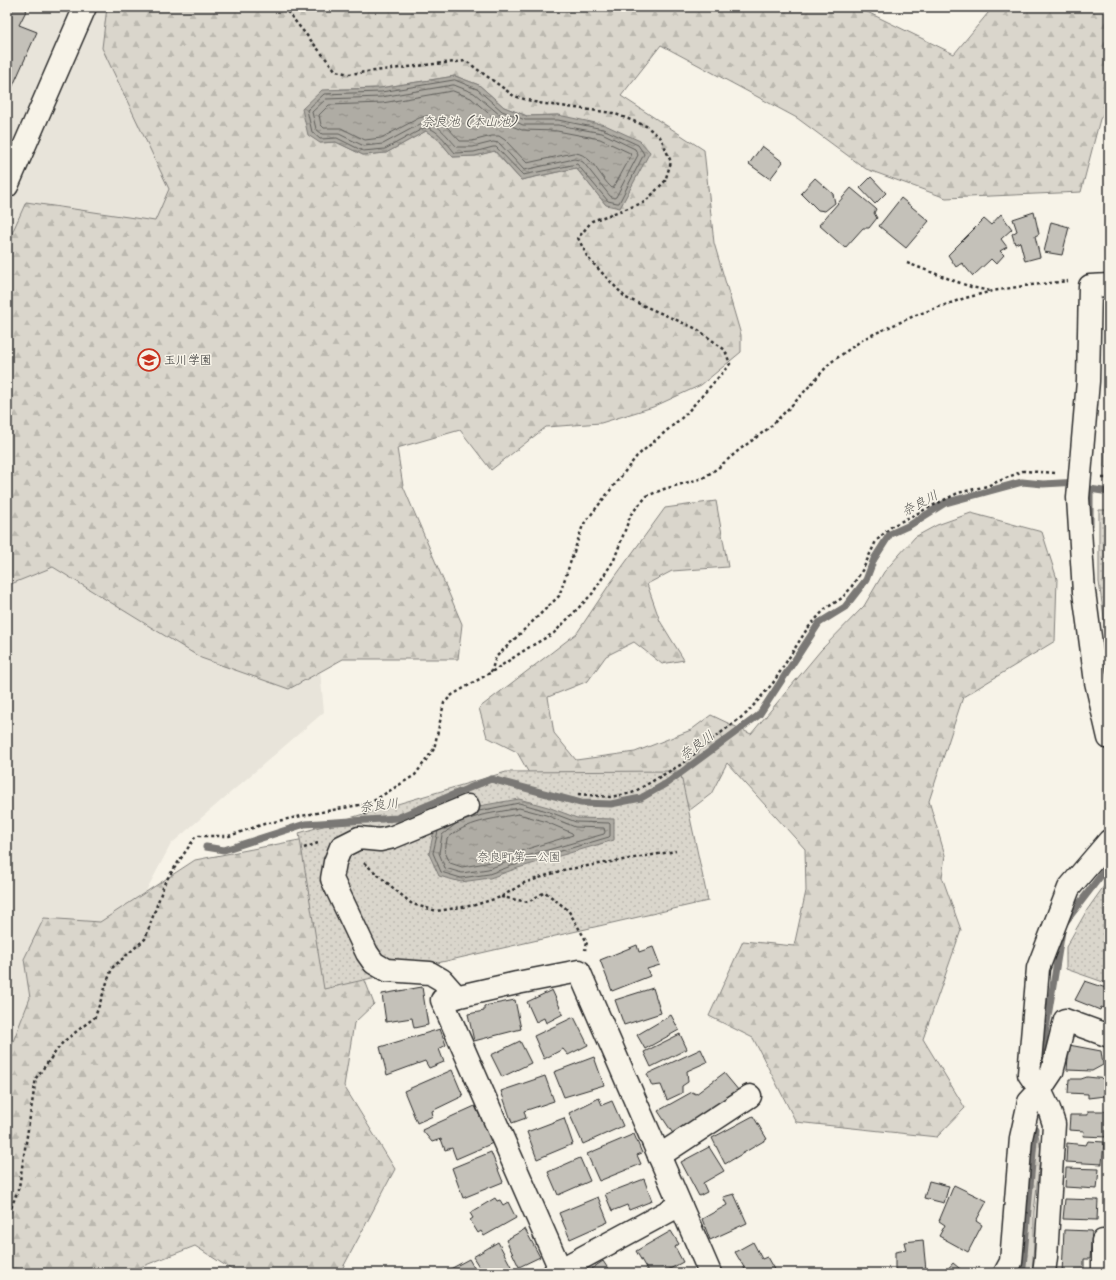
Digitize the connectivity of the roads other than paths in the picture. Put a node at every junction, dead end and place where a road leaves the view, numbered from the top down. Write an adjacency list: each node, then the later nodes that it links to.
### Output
1 (85, 7): 2 (street)
2 (7, 186)
3 (1100, 285): 4 (street)
4 (1109, 738)
5 (468, 806): 7 (street)
6 (1109, 841): 9 (street)
7 (456, 997): 11 (street); 14 (street)
8 (1109, 1036): 9 (street)
9 (1040, 1090): 16 (street); 17 (street)
10 (750, 1096): 11 (street)
11 (659, 1156): 12 (street)
12 (680, 1205): 14 (street); 15 (street)
13 (1109, 1241): 18 (street)
14 (557, 1271)
15 (710, 1273)
16 (1005, 1273)
17 (1044, 1273)
18 (1103, 1273)

